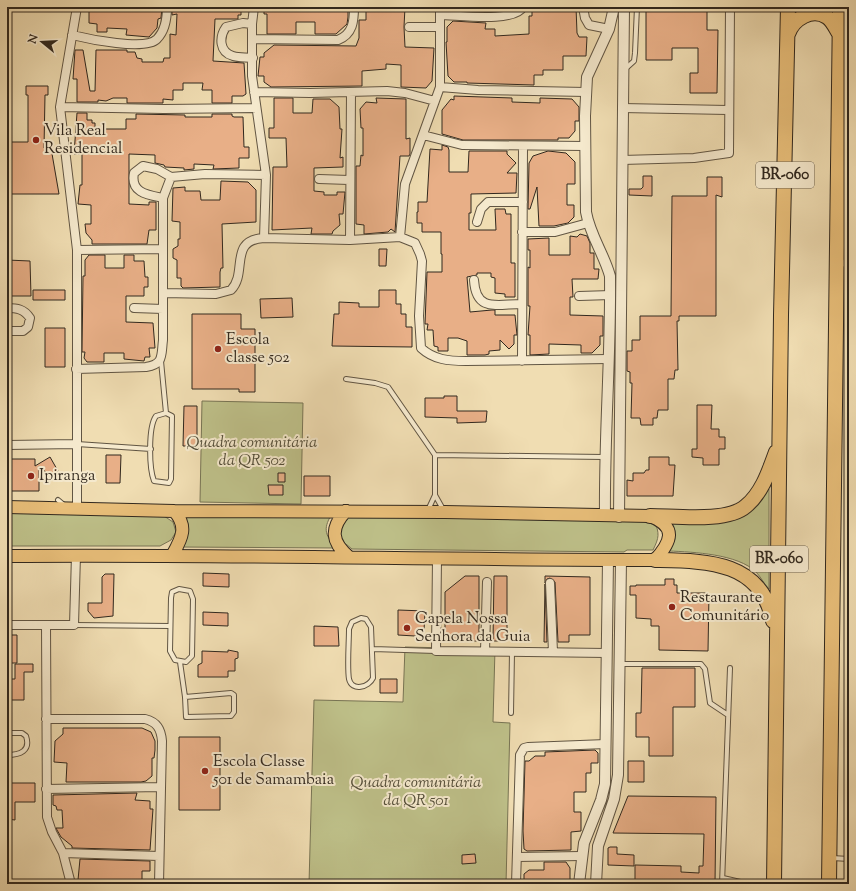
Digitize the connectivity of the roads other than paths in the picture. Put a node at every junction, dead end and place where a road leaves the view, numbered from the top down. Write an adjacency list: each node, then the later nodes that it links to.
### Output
1 (77, 7): 18 (street)
2 (167, 7): 18 (street)
3 (254, 7): 14 (street)
4 (354, 7): 21 (street)
5 (523, 7): 13 (street)
6 (583, 7): 17 (street)
7 (614, 7): 17 (street)
8 (624, 7): 23 (street)
9 (637, 7): 23 (lane)
10 (730, 7): 32 (street)
11 (788, 7): 19 (highway, BR-060)
12 (840, 7): 20 (highway)
13 (440, 11): 16 (street)
14 (252, 24): 21 (street); 22 (street)
15 (409, 27): 16 (street)
16 (440, 27): 24 (street)
17 (608, 29): 27 (street)
18 (72, 35): 29 (street)
19 (788, 36): 20 (highway); 69 (highway, BR-060)
20 (840, 36): 49 (highway)
21 (252, 39): 22 (street)
22 (253, 58): 25 (street)
23 (624, 70): 31 (street)
24 (440, 86): 27 (street); 28 (street)
25 (254, 92): 26 (street); 30 (street)
26 (351, 92): 28 (street); 40 (street)
27 (586, 92): 35 (street)
28 (435, 100): 33 (street)
29 (60, 107): 30 (street); 51 (street)
30 (256, 108): 37 (street)
31 (622, 108): 32 (street); 36 (street)
32 (728, 110): 36 (street)
33 (423, 135): 34 (street); 46 (street)
34 (523, 146): 35 (street); 42 (street)
35 (585, 146): 44 (street)
36 (622, 160): 85 (street)
37 (266, 175): 38 (street); 47 (street)
38 (171, 177): 41 (street); 41 (street)
39 (319, 179): 40 (street)
40 (349, 180): 48 (street)
41 (163, 198): 50 (street)
42 (523, 202): 43 (street); 45 (street)
43 (477, 222)
44 (588, 223): 45 (street); 56 (street)
45 (522, 232): 58 (street)
46 (400, 237): 48 (street); 65 (street)
47 (264, 238): 48 (street); 55 (street)
48 (350, 240)
49 (843, 240): 53 (highway)
50 (163, 249): 51 (street); 55 (street)
51 (77, 250): 66 (street)
52 (849, 256): 53 (lane)
53 (837, 272): 125 (highway)
54 (474, 280): 58 (street)
55 (163, 293): 61 (street)
56 (611, 295): 57 (street); 64 (street)
57 (579, 296)
58 (522, 304): 65 (street)
59 (7, 308): 62 (street)
60 (134, 308): 61 (street)
61 (163, 309): 63 (street)
62 (7, 332)
63 (160, 360): 66 (street); 68 (lane)
64 (608, 360): 65 (street); 74 (street)
65 (522, 361)
66 (76, 369): 70 (street)
67 (346, 380): 73 (lane)
68 (166, 413): 72 (lane); 72 (lane)
69 (780, 440): 84 (highway); 100 (highway, BR-060)
70 (76, 444): 71 (street); 72 (lane); 78 (street)
71 (7, 445)
72 (151, 449)
73 (435, 455): 74 (lane); 75 (lane)
74 (605, 457): 83 (street)
75 (435, 495): 81 (lane); 82 (lane)
76 (58, 500): 78 (lane)
77 (7, 507): 78 (main road)
78 (72, 508): 79 (main road)
79 (174, 511): 80 (main road); 86 (main road)
80 (346, 511): 81 (main road); 89 (main road)
81 (427, 512): 82 (main road)
82 (445, 512): 83 (main road)
83 (605, 516): 85 (main road)
84 (650, 516): 85 (main road); 93 (main road)
85 (618, 517)
86 (173, 554): 87 (main road); 89 (main road)
87 (76, 555): 88 (main road); 98 (street)
88 (7, 556)
89 (349, 557): 90 (main road)
90 (437, 558): 91 (main road); 102 (street)
91 (608, 560): 92 (main road); 106 (street)
92 (621, 560): 93 (main road); 108 (street)
93 (655, 560): 100 (highway)
94 (487, 582): 103 (street)
95 (550, 583): 105 (street)
96 (46, 624): 97 (street); 98 (street); 115 (street)
97 (7, 625)
98 (74, 625): 99 (lane)
99 (170, 626): 107 (lane); 107 (lane)
100 (777, 638): 135 (highway, BR-060)
101 (373, 649): 101 (lane); 102 (lane)
102 (436, 651): 103 (street)
103 (485, 651): 104 (street)
104 (512, 652): 105 (street); 113 (lane)
105 (553, 652): 106 (street)
106 (607, 653): 111 (street)
107 (180, 662): 110 (lane)
108 (619, 664): 112 (street); 114 (lane)
109 (730, 668): 114 (lane)
110 (185, 697): 110 (lane)
111 (606, 706): 112 (street); 117 (street)
112 (618, 706): 132 (street)
113 (511, 714)
114 (728, 715): 127 (lane)
115 (46, 719): 119 (street); 120 (street)
116 (7, 733): 118 (lane)
117 (606, 744): 123 (street); 124 (street)
118 (7, 755)
119 (160, 787): 120 (street); 122 (street)
120 (46, 789): 121 (street)
121 (63, 853): 122 (street); 128 (street)
122 (159, 856): 129 (street)
123 (581, 856): 124 (street); 131 (street)
124 (517, 857): 130 (street)
125 (830, 858): 126 (lane); 136 (highway)
126 (849, 859)
127 (723, 878): 133 (lane); 134 (lane)
128 (71, 884)
129 (158, 884)
130 (516, 884)
131 (579, 884)
132 (596, 884)
133 (722, 884)
134 (749, 884)
135 (774, 884)
136 (829, 884)

